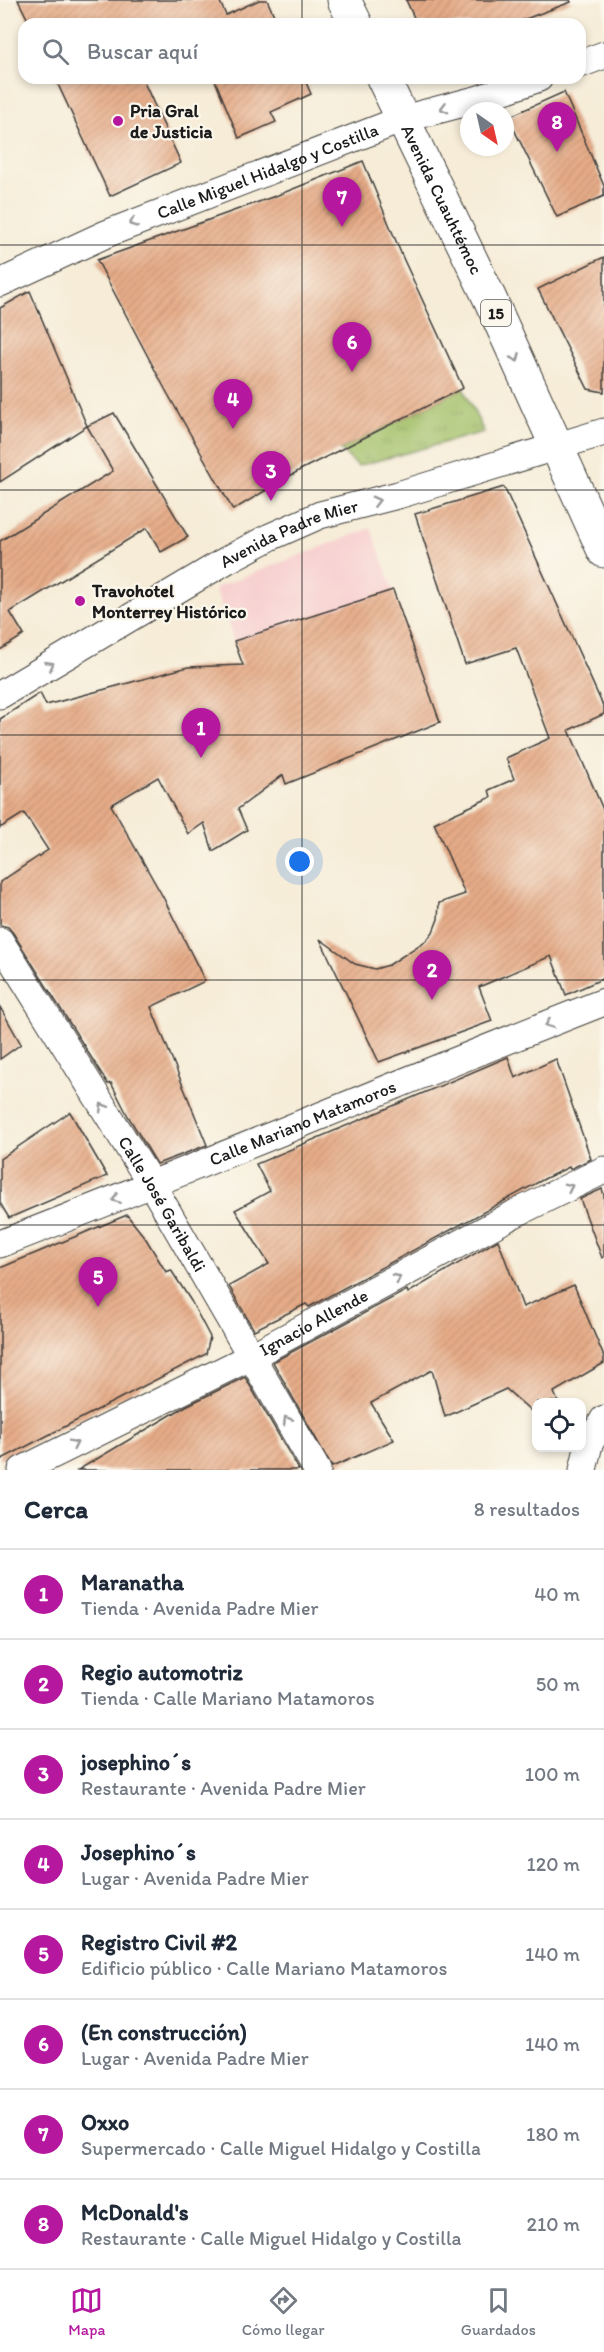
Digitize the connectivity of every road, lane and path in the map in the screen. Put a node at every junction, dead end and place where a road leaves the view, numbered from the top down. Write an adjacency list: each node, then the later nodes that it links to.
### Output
1 (344, 0): 2 (highway)
2 (353, 18)
3 (604, 55): 4 (street)
4 (586, 62)
5 (386, 84): 7 (highway, Avenida Cuauhtémoc / 15)
6 (522, 84): 7 (street, Calle Miguel Hidalgo y Costilla, one-way to 7)
7 (403, 119): 8 (street, Calle Miguel Hidalgo y Costilla, one-way to 8); 10 (highway, Avenida Cuauhtémoc / 15, one-way to 10)
8 (0, 283)
9 (604, 432): 10 (street, Avenida Padre Mier)
10 (555, 448): 11 (highway, Avenida Cuauhtémoc / 15); 12 (street, Avenida Padre Mier, one-way to 10)
11 (604, 551)
12 (0, 695)
13 (0, 941): 16 (street, Calle José Garibaldi, one-way to 13)
14 (604, 1002): 16 (street, Calle Mariano Matamoros, one-way to 16)
15 (604, 1170): 18 (street, Ignacio Allende, one-way to 15)
16 (152, 1185): 17 (street, Calle Mariano Matamoros, one-way to 17); 18 (street, Calle José Garibaldi)
17 (0, 1244)
18 (250, 1357): 20 (street, Ignacio Allende, one-way to 18); 21 (street, Calle José Garibaldi, one-way to 18)
19 (604, 1419): 22 (street)
20 (22, 1470)
21 (317, 1470)
22 (583, 1470)

